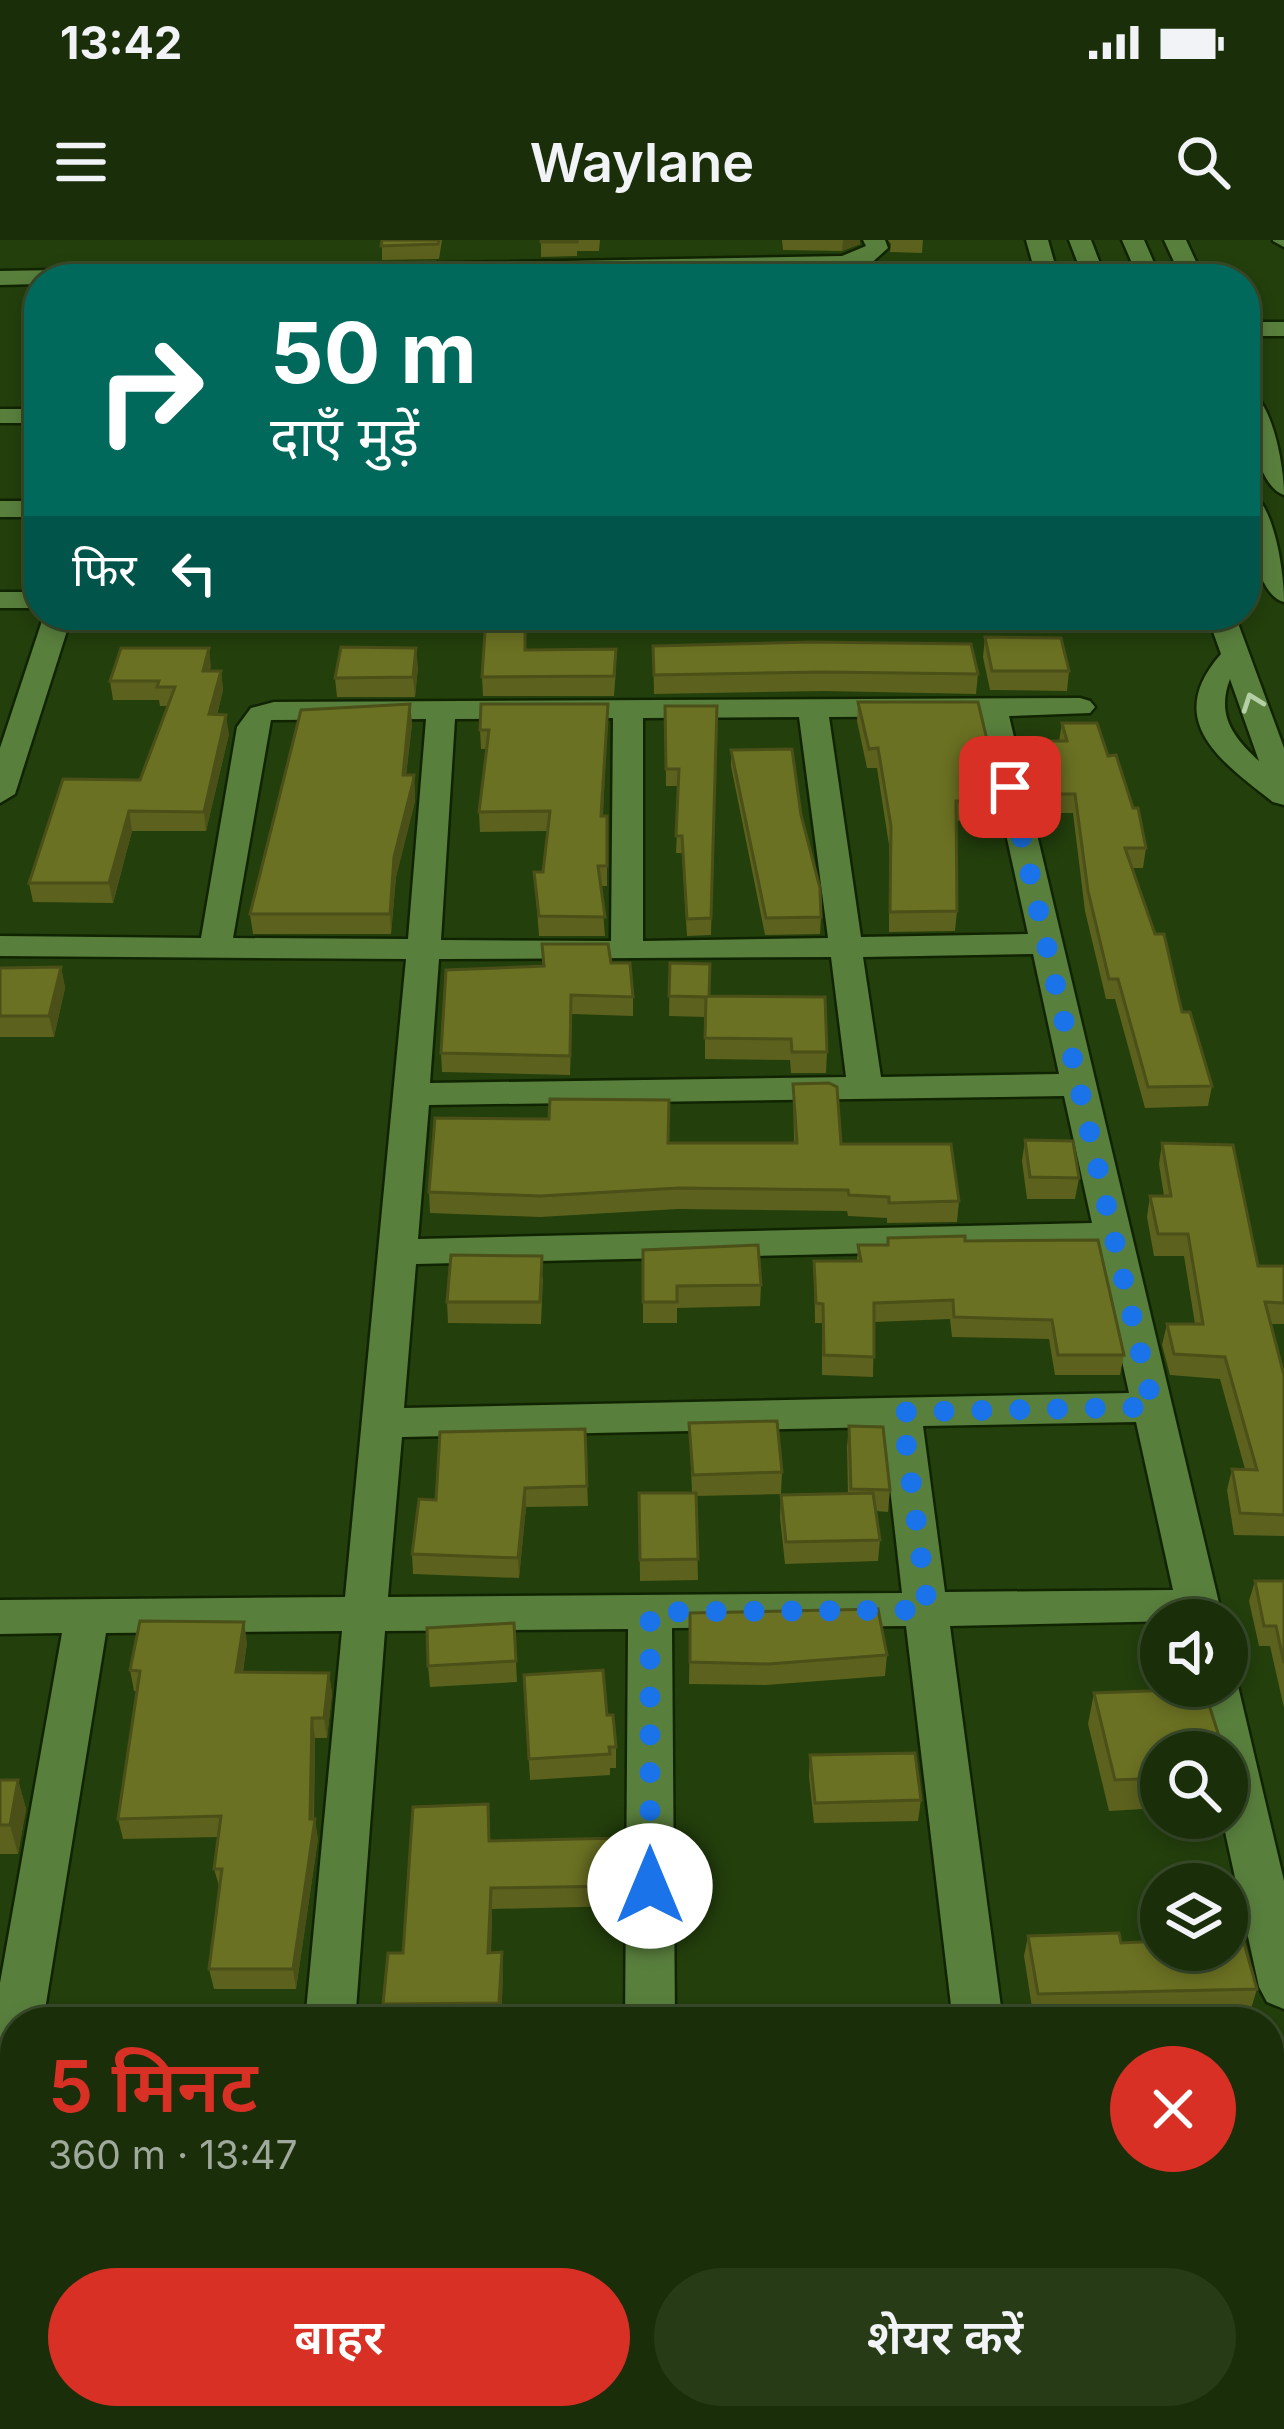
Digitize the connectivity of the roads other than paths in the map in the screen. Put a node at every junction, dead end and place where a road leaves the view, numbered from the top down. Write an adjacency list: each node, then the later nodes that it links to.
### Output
1 (874, 240): 4 (street)
2 (486, 244): 3 (street)
3 (483, 264)
4 (786, 264)
5 (1260, 430): 6 (street)
6 (1284, 487)
7 (1260, 532): 8 (street)
8 (1282, 584)
9 (51, 630): 17 (street)
10 (1226, 630): 11 (street)
11 (1235, 655): 18 (street, one-way to 11); 18 (street)
12 (1080, 707): 13 (street)
13 (993, 708): 15 (street); 20 (street)
14 (441, 710): 16 (street); 23 (street); 24 (street)
15 (813, 710): 16 (street); 22 (street)
16 (628, 712): 25 (street)
17 (12, 714): 19 (street)
18 (1284, 792)
19 (0, 794)
20 (1044, 944): 22 (street); 26 (street)
21 (0, 946): 23 (street)
22 (848, 947): 25 (street); 27 (street)
23 (215, 950): 24 (street)
24 (426, 951): 25 (street); 28 (street)
25 (627, 951)
26 (1079, 1085): 27 (street); 29 (street)
27 (865, 1088): 28 (street)
28 (411, 1094): 30 (street)
29 (1113, 1235): 30 (street); 31 (street)
30 (396, 1252): 33 (street)
31 (1153, 1407): 32 (street); 34 (street)
32 (902, 1412): 33 (street); 35 (street)
33 (380, 1423): 38 (street)
34 (1196, 1599)
35 (928, 1610): 36 (street); 37 (street); 46 (street)
36 (650, 1612): 38 (street); 45 (street)
37 (1140, 1613)
38 (362, 1615): 40 (street); 44 (street)
39 (0, 1617): 40 (street)
40 (87, 1617): 43 (street)
41 (1221, 1707): 42 (street)
42 (1284, 1987)
43 (21, 2007)
44 (331, 2007)
45 (650, 2007)
46 (976, 2007)

